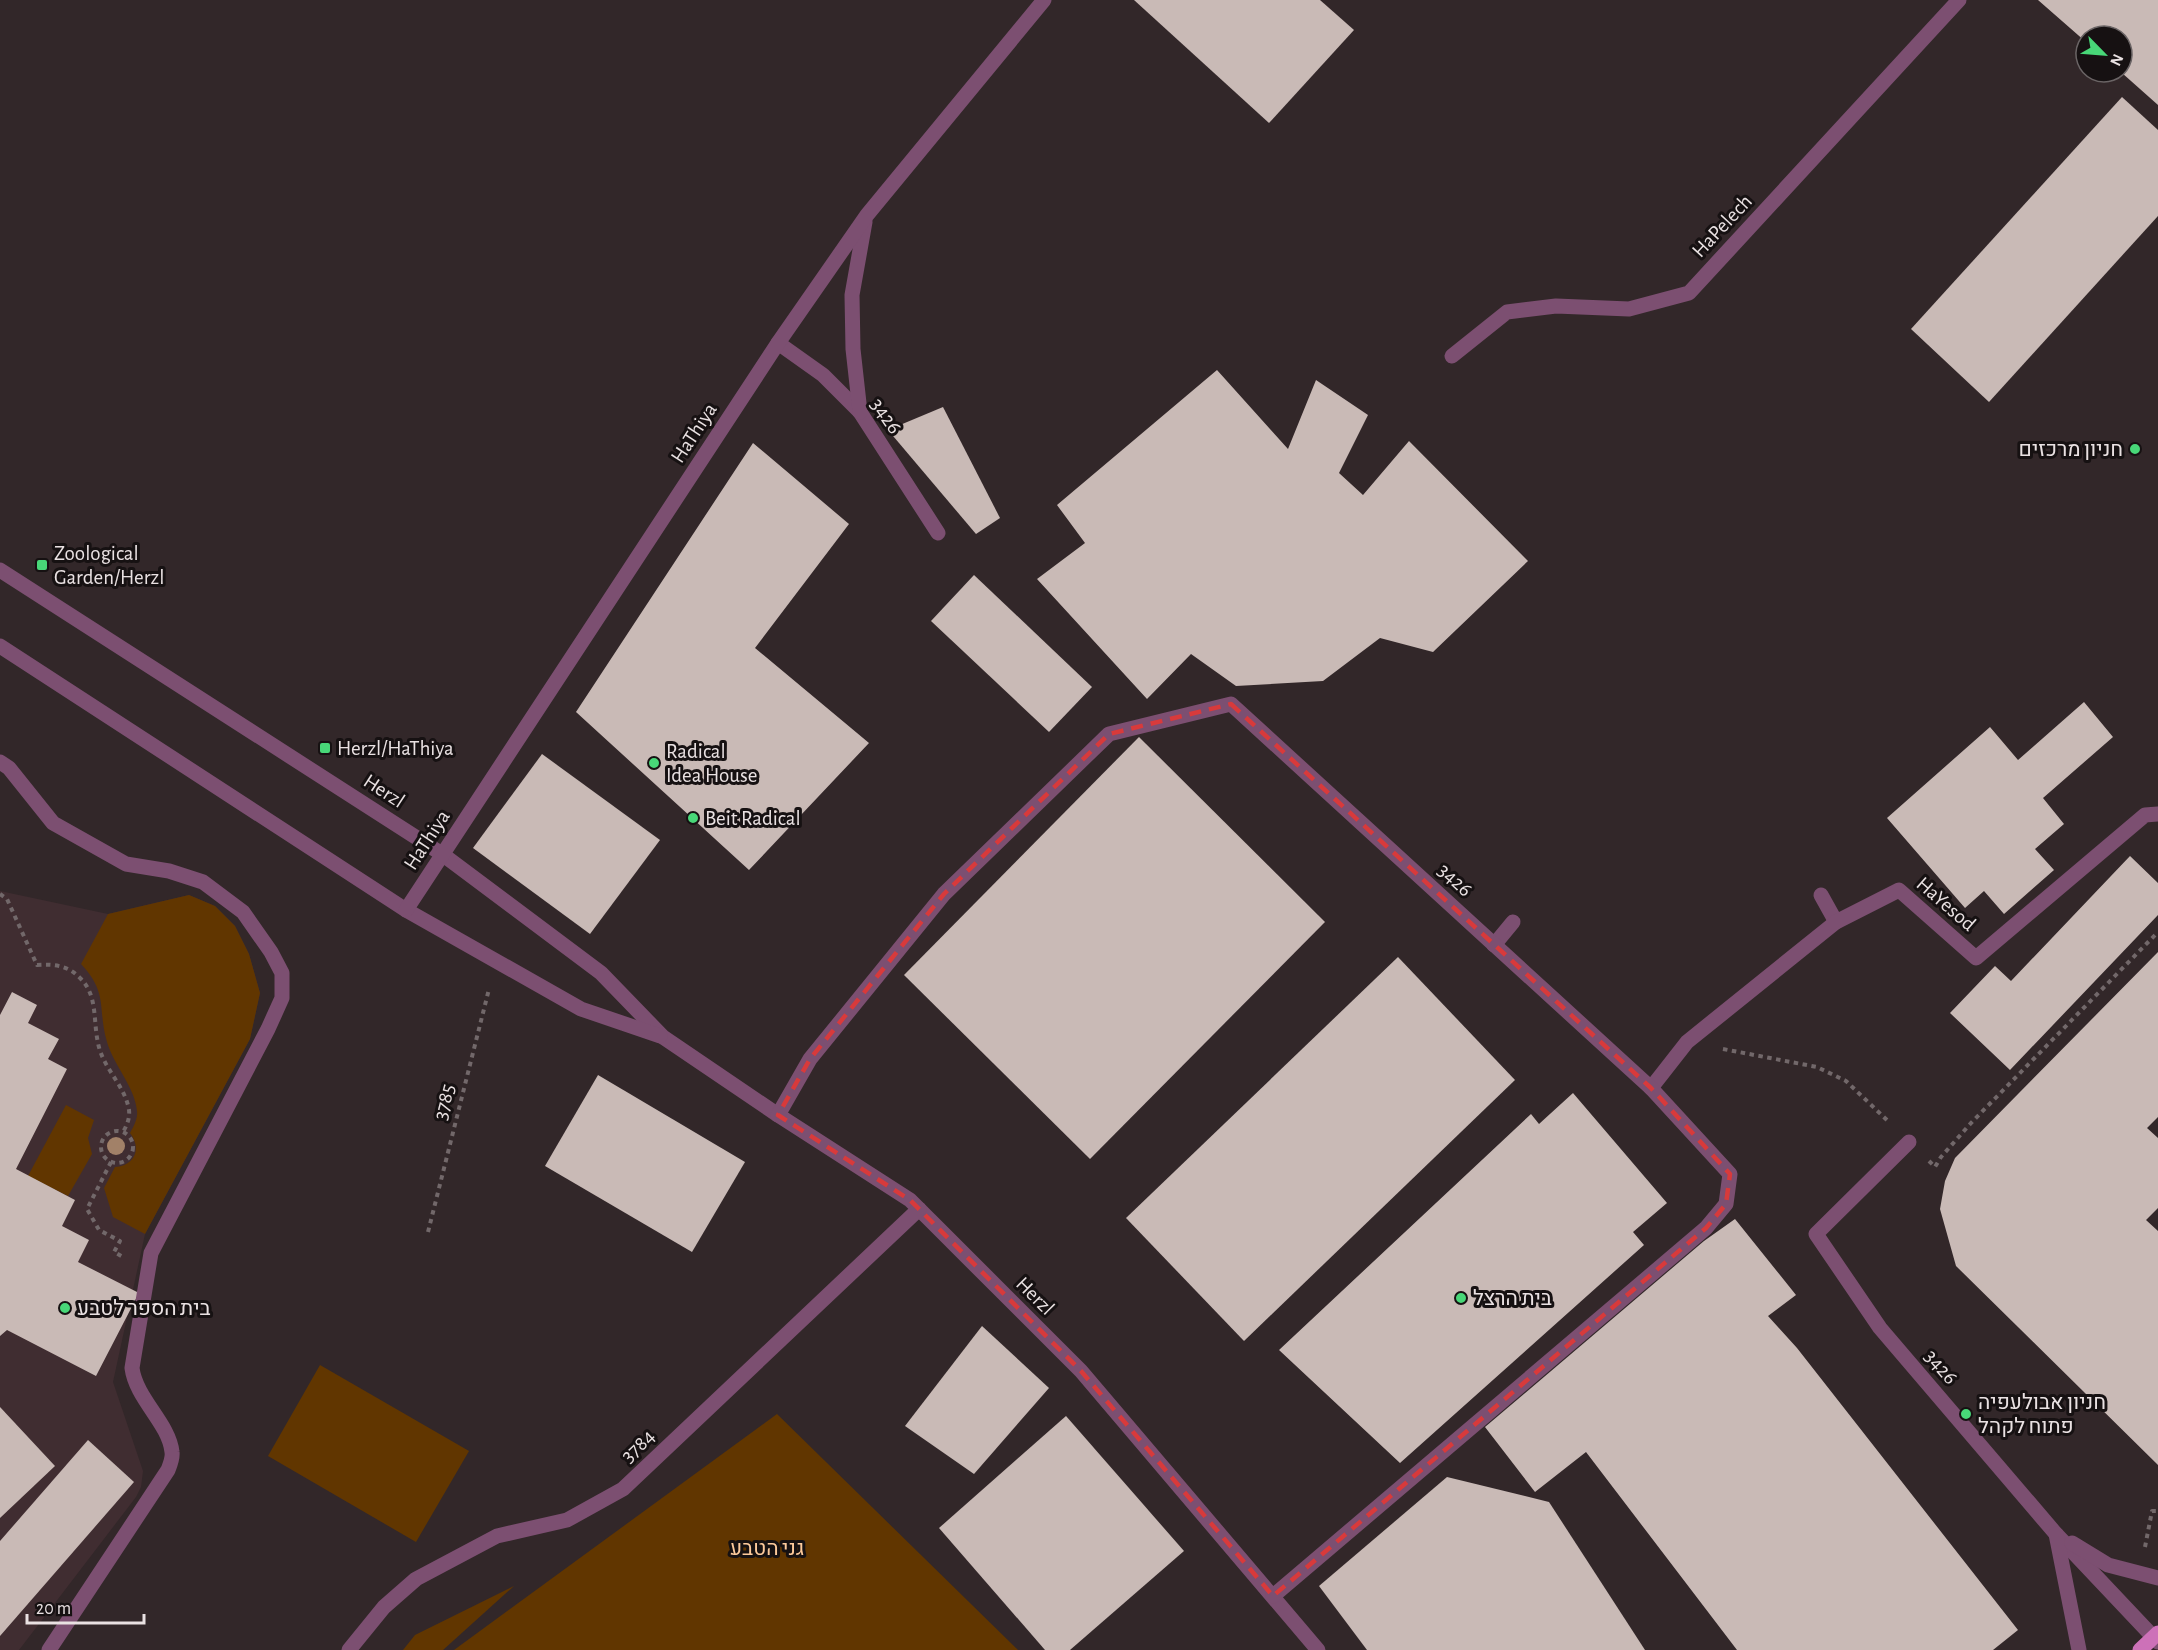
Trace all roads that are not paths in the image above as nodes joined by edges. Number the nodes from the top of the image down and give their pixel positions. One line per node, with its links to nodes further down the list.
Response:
1 (1044, 0): 3 (street, HaThiya)
2 (1959, 0): 5 (street, HaPelech)
3 (867, 215): 4 (street, HaThiya); 6 (street)
4 (778, 343): 6 (street, 3426); 12 (street, HaThiya)
5 (1452, 356)
6 (860, 412): 7 (street, 3426)
7 (938, 533)
8 (0, 570): 12 (street, Herzl)
9 (0, 646): 14 (street, Herzl)
10 (0, 762): 27 (street)
11 (2158, 814): 16 (street, HaYesod)
12 (442, 854): 14 (street, HaThiya); 18 (street, Herzl)
13 (1821, 895): 16 (street)
14 (406, 910): 18 (street, Herzl)
15 (1513, 922): 17 (street)
16 (1836, 922): 19 (street, HaYesod)
17 (1494, 945): 19 (street, 3426); 20 (street, 3426)
18 (663, 1037): 20 (street, Herzl)
19 (1651, 1088): 25 (street, 3426)
20 (778, 1115): 22 (street, Herzl)
21 (1910, 1142): 23 (street, 3426)
22 (919, 1209): 25 (street, Herzl); 28 (street, 3784)
23 (2056, 1534): 24 (street); 26 (street, 3426); 30 (street)
24 (2158, 1578)
25 (1273, 1596): 29 (street, Herzl)
26 (2156, 1638): 31 (main road)
27 (49, 1650)
28 (349, 1650)
29 (1318, 1650)
30 (2079, 1650)
31 (2140, 1650)

